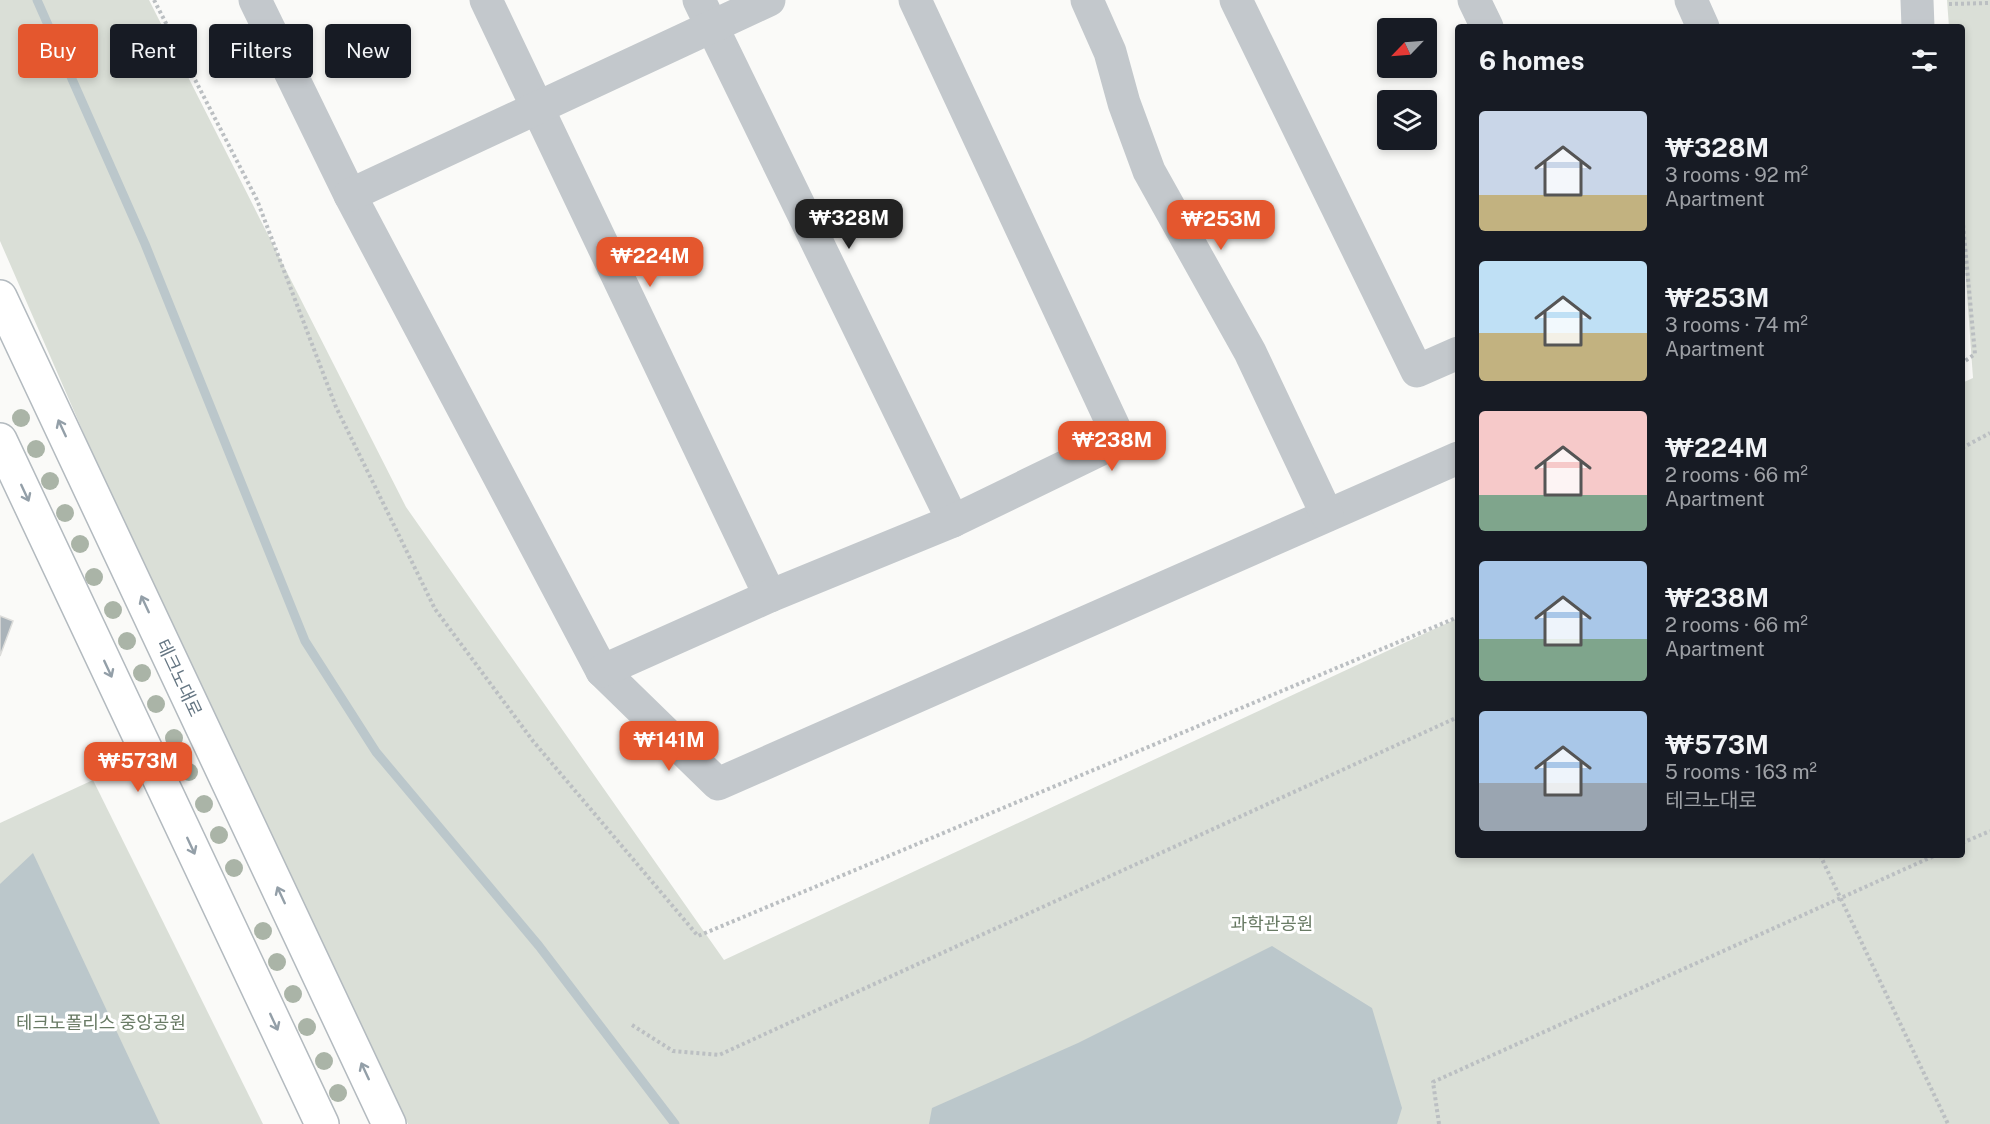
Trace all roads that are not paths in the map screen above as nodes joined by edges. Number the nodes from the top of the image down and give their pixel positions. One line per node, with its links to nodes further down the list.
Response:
1 (255, 0): 13 (street)
2 (486, 0): 12 (street)
3 (769, 0): 9 (street)
4 (915, 0): 19 (street)
5 (1087, 0): 18 (street)
6 (1236, 0): 15 (street)
7 (1474, 0): 10 (street)
8 (1691, 0): 11 (street)
9 (705, 13): 12 (street); 19 (street)
10 (1486, 24)
11 (1702, 24)
12 (535, 109): 13 (street); 20 (street)
13 (350, 195): 21 (street)
14 (0, 297): 23 (main road, 테크노대로, one-way to 14)
15 (1455, 354)
16 (0, 440): 22 (main road, one-way to 22)
17 (1455, 459): 18 (street)
18 (1327, 516): 21 (street)
19 (953, 521): 20 (street)
20 (770, 596): 21 (street)
21 (602, 671)
22 (322, 1124)
23 (390, 1124)

